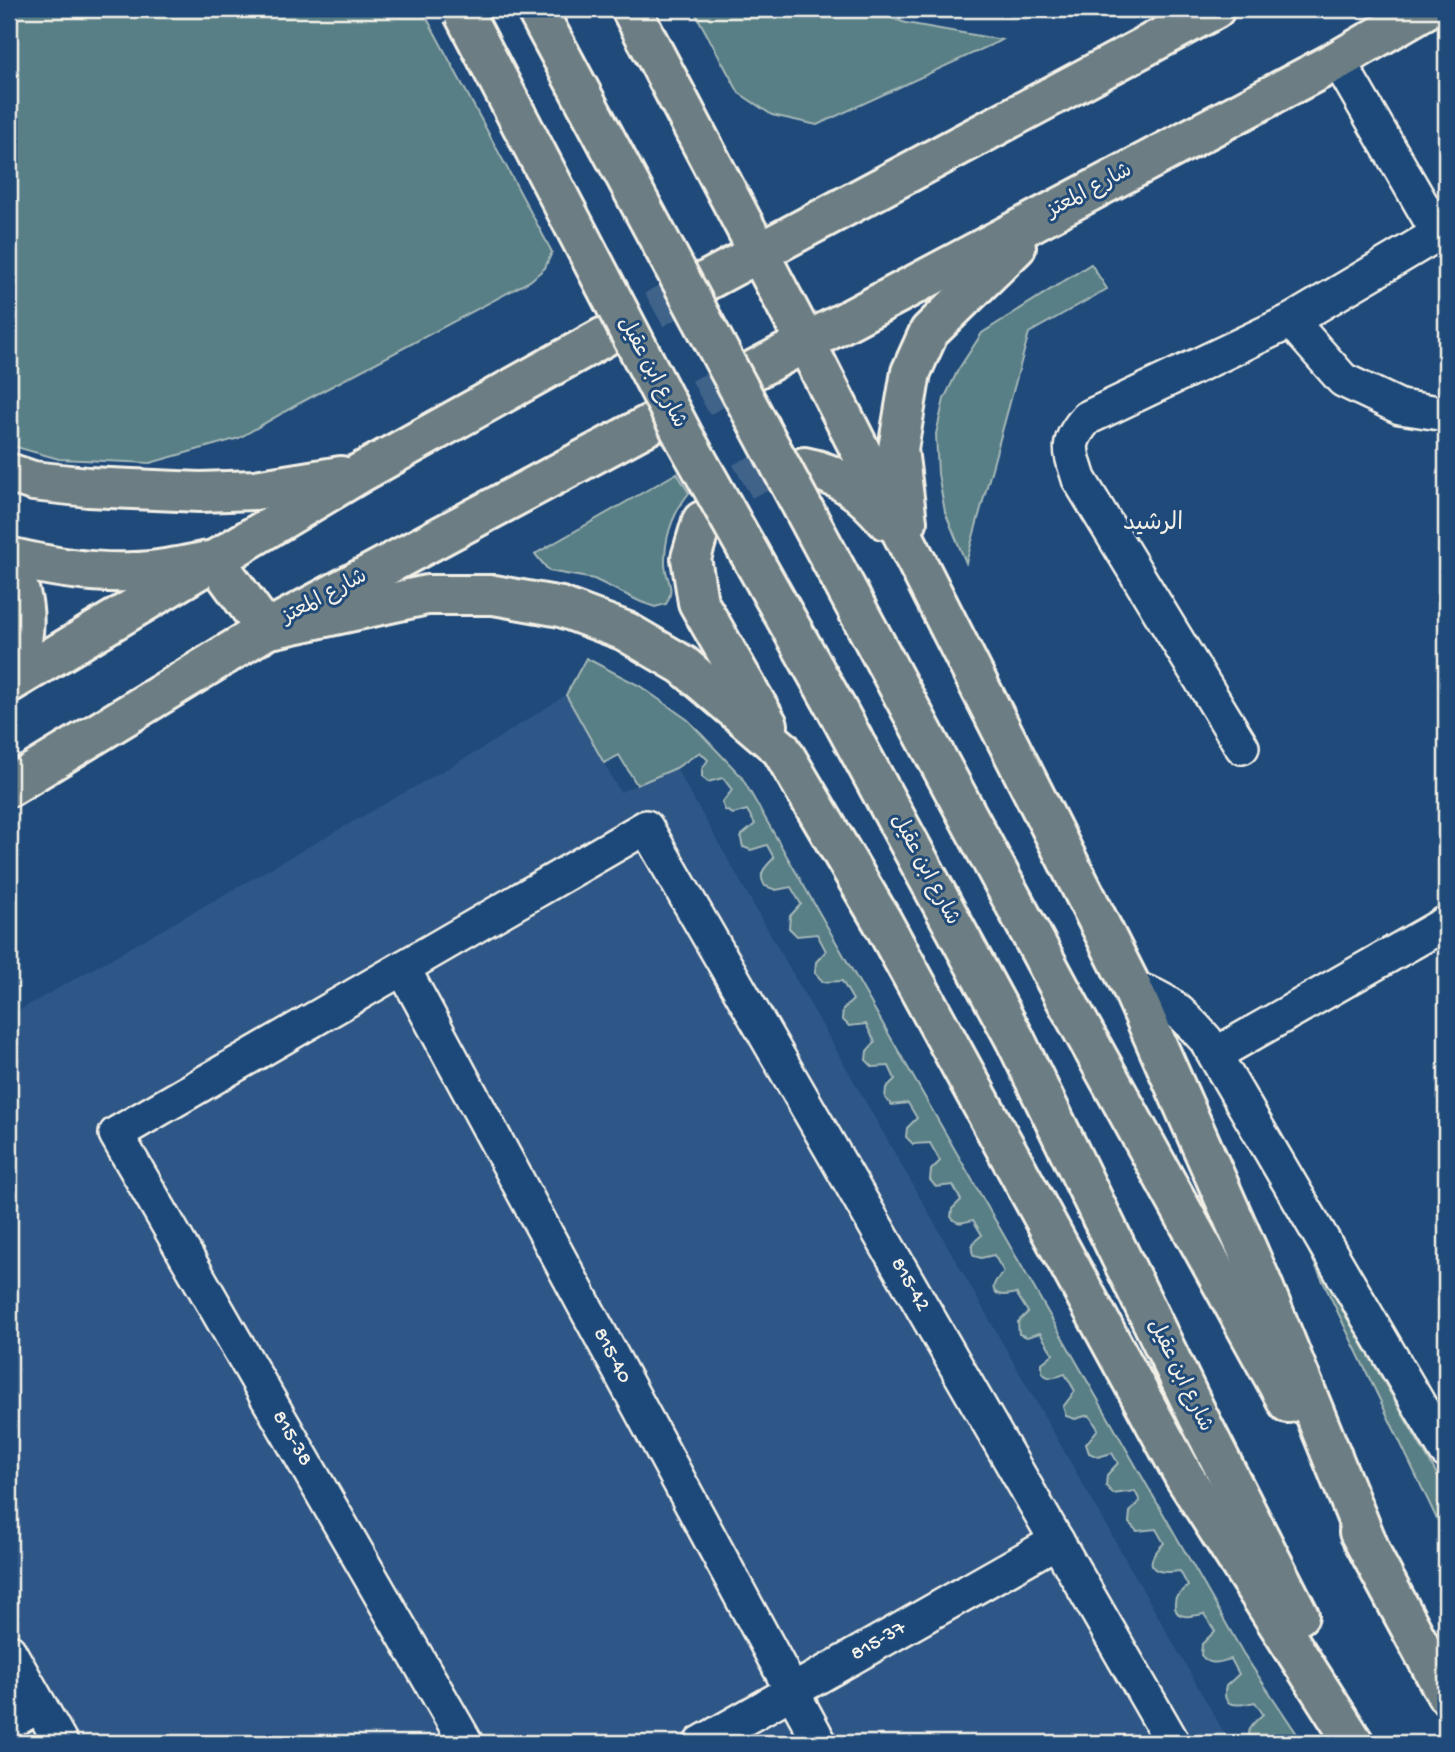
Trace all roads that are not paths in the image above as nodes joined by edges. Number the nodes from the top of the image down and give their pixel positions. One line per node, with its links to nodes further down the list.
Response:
1 (536, 9): 37 (main road, bridge)
2 (631, 9): 9 (main road)
3 (1215, 9): 9 (main road)
4 (1426, 9): 6 (main road, شارع المعتز)
5 (462, 10): 49 (main road, شارع ابن عقيل, bridge)
6 (1338, 60): 7 (main road, شارع المعتز); 8 (street)
7 (1051, 213): 13 (main road, شارع المعتز); 21 (main road)
8 (1442, 231): 11 (street)
9 (759, 252): 10 (main road); 13 (main road)
10 (704, 282)
11 (1292, 321): 15 (street); 28 (street)
12 (604, 337): 19 (main road)
13 (806, 343): 14 (main road, شارع المعتز); 21 (main road)
14 (752, 371)
15 (1446, 414)
16 (650, 424): 25 (main road, شارع المعتز)
17 (804, 467): 21 (main road)
18 (9, 473): 19 (main road)
19 (360, 473): 23 (main road)
20 (702, 521): 29 (main road)
21 (910, 549): 33 (main road)
22 (9, 557): 23 (main road)
23 (215, 560): 25 (main road); 27 (main road)
24 (9, 569): 26 (main road)
25 (265, 630): 29 (main road); 30 (main road, شارع المعتز)
26 (9, 677)
27 (9, 683)
28 (1242, 747)
29 (781, 749): 48 (main road)
30 (9, 787)
31 (1442, 933): 34 (street)
32 (403, 968): 36 (street, 815-42); 39 (street, 815-40); 44 (street, 815-38)
33 (1132, 988): 34 (street); 37 (main road)
34 (1216, 1054): 35 (street)
35 (1445, 1446)
36 (1056, 1541): 39 (street, 815-37); 47 (street, 815-42)
37 (1372, 1555): 40 (main road)
38 (9, 1651): 41 (street)
39 (792, 1692): 45 (street, 815-37); 46 (street, 815-40)
40 (1446, 1693)
41 (39, 1705): 42 (street); 43 (street)
42 (9, 1723)
43 (61, 1743)
44 (466, 1743)
45 (701, 1743)
46 (820, 1743)
47 (1173, 1743)
48 (1354, 1743)
49 (1364, 1743)

